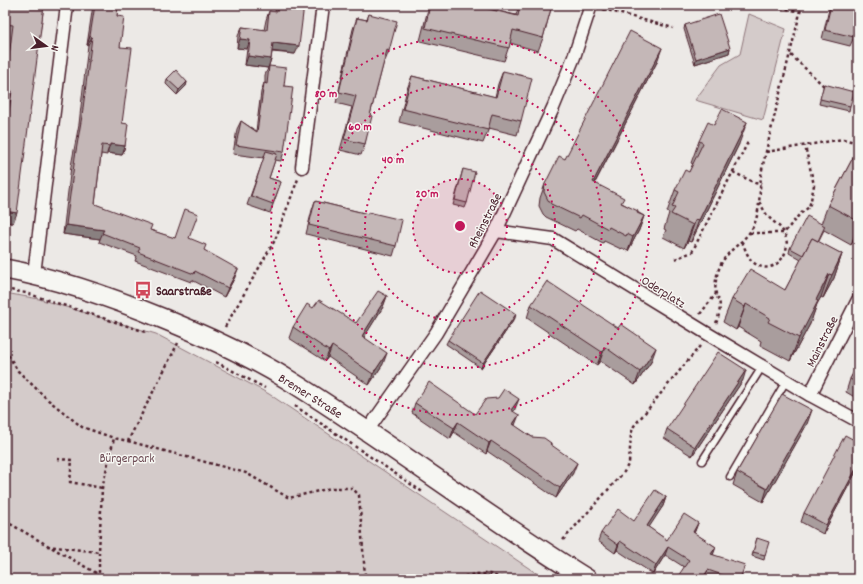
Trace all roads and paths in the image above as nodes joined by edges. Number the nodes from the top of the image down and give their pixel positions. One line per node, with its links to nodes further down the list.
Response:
1 (67, 5): 26 (street)
2 (323, 5): 16 (street)
3 (769, 5): 6 (path)
4 (802, 5): 6 (path)
5 (591, 6): 7 (path); 20 (street, Rheinstraße)
6 (801, 12): 8 (path)
7 (673, 28)
8 (790, 54): 9 (path); 15 (path)
9 (831, 89)
10 (844, 92): 11 (path)
11 (858, 96)
12 (749, 140): 17 (path)
13 (858, 143): 14 (path)
14 (805, 146): 15 (path); 22 (path)
15 (766, 152): 18 (path)
16 (302, 167): 34 (path)
17 (732, 172): 18 (path); 24 (path)
18 (760, 184): 19 (path)
19 (759, 202): 21 (path); 22 (path)
20 (496, 231): 32 (street, Oderplatz); 43 (street, Rheinstraße)
21 (750, 233): 22 (path); 23 (path)
22 (784, 233): 23 (path)
23 (742, 242): 28 (path)
24 (675, 259)
25 (5, 269): 26 (main road, Bremer Straße)
26 (34, 274): 34 (main road, Bremer Straße)
27 (5, 289): 31 (path)
28 (716, 294): 30 (path); 32 (path)
29 (858, 300): 40 (street, Mainstraße)
30 (699, 315)
31 (150, 333)
32 (708, 334): 37 (street, Oderplatz); 52 (path)
33 (171, 340): 45 (path)
34 (216, 341): 43 (main road, Bremer Straße)
35 (5, 350): 44 (path)
36 (213, 361): 39 (path)
37 (762, 367): 38 (street, Oderplatz); 47 (lane)
38 (786, 381): 40 (street, Oderplatz); 48 (lane)
39 (269, 390)
40 (810, 395): 42 (street, Oderplatz)
41 (289, 402): 50 (path)
42 (858, 421)
43 (368, 431): 61 (main road, Bremer Straße)
44 (114, 438): 45 (path); 49 (path)
45 (128, 441): 56 (path)
46 (57, 459): 49 (path)
47 (702, 461)
48 (730, 477)
49 (102, 488): 54 (path)
50 (427, 495)
51 (5, 521): 53 (path)
52 (563, 540)
53 (46, 546): 54 (path); 55 (path)
54 (99, 552): 55 (path)
55 (99, 575): 57 (path)
56 (364, 577): 58 (path)
57 (99, 579)
58 (372, 579)
59 (453, 579): 60 (path)
60 (505, 579)
61 (588, 579)

